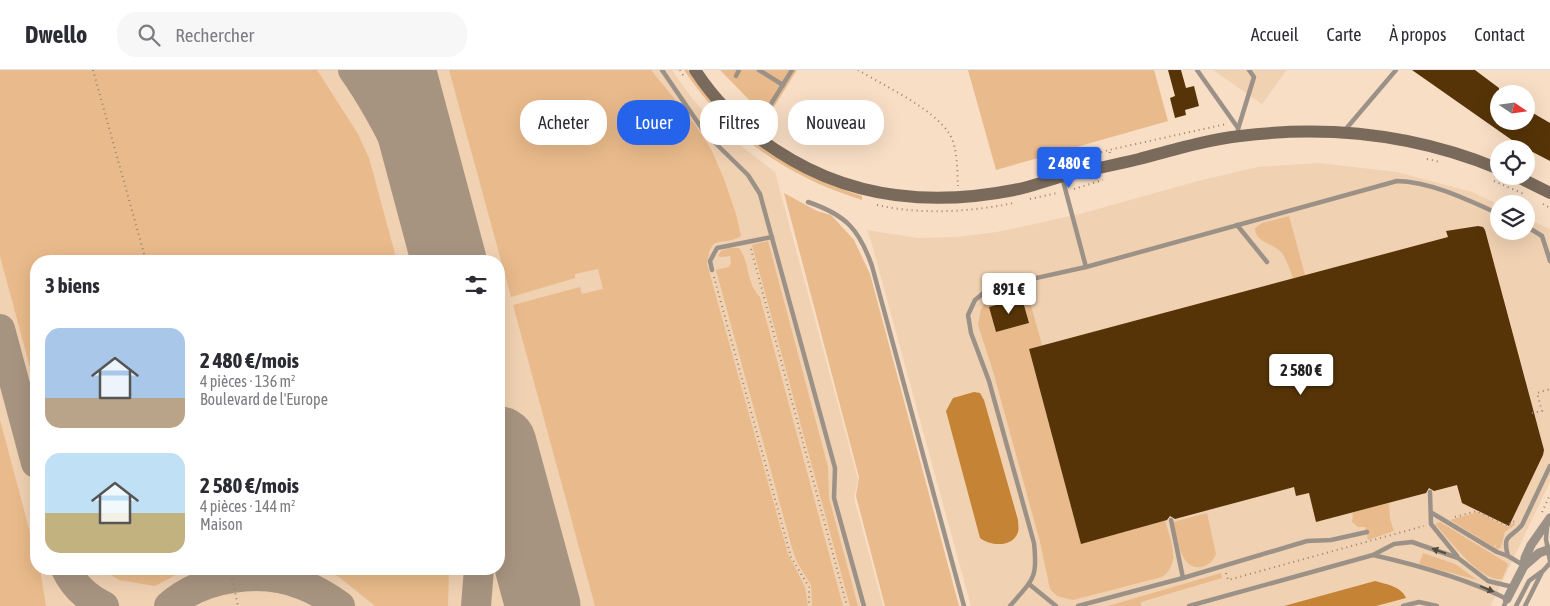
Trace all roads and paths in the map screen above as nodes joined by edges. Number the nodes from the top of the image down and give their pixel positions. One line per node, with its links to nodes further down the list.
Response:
1 (93, 70): 28 (path)
2 (662, 70): 26 (lane)
3 (695, 70): 21 (main road)
4 (739, 70): 11 (lane)
5 (759, 70): 12 (lane)
6 (792, 70): 12 (lane)
7 (858, 70): 21 (path)
8 (1197, 70): 14 (lane)
9 (1250, 70): 14 (lane)
10 (1396, 70): 15 (lane)
11 (736, 76)
12 (783, 85): 13 (lane)
13 (774, 100)
14 (1238, 132): 15 (main road); 18 (main road)
15 (1343, 133): 17 (main road)
16 (1110, 150): 18 (path)
17 (1490, 166)
18 (1062, 176): 21 (main road); 31 (lane)
19 (1534, 185): 20 (main road)
20 (1550, 193)
21 (959, 198)
22 (808, 202): 62 (lane)
23 (1490, 211): 24 (lane)
24 (1237, 225): 30 (lane); 31 (lane)
25 (1535, 232): 29 (lane)
26 (772, 237): 27 (lane); 61 (lane)
27 (748, 241): 32 (lane); 60 (path)
28 (144, 255)
29 (1550, 260)
30 (1267, 262)
31 (1086, 267): 54 (lane)
32 (712, 270): 59 (path)
33 (1550, 389): 34 (path)
34 (1532, 413)
35 (1550, 466): 42 (lane)
36 (1430, 492): 37 (lane)
37 (1432, 513): 40 (lane); 41 (lane)
38 (1549, 519): 44 (lane); 50 (street)
39 (1171, 520): 53 (lane)
40 (1445, 520): 42 (path); 46 (lane)
41 (1431, 524): 47 (lane); 49 (path)
42 (1522, 525): 46 (lane)
43 (1367, 532): 49 (lane)
44 (1549, 549): 48 (lane); 50 (street)
45 (1373, 555): 47 (lane, one-way to 45); 56 (lane, one-way to 56); 66 (lane)
46 (1508, 556): 50 (lane)
47 (1458, 558): 55 (lane)
48 (1550, 562): 51 (lane)
49 (1224, 566): 53 (lane)
50 (1524, 566): 55 (street)
51 (1542, 572): 70 (lane); 71 (lane)
52 (231, 575): 58 (path)
53 (1183, 578): 65 (lane)
54 (1029, 584): 63 (lane); 64 (lane)
55 (1513, 587): 56 (street)
56 (1506, 602)
57 (1410, 604): 67 (lane); 68 (lane); 69 (lane)
58 (238, 606)
59 (809, 606)
60 (848, 606)
61 (864, 606)
62 (964, 606)
63 (1010, 606)
64 (1056, 606)
65 (1078, 606)
66 (1189, 606)
67 (1403, 606)
68 (1417, 606)
69 (1437, 606)
70 (1516, 606)
71 (1525, 606)

